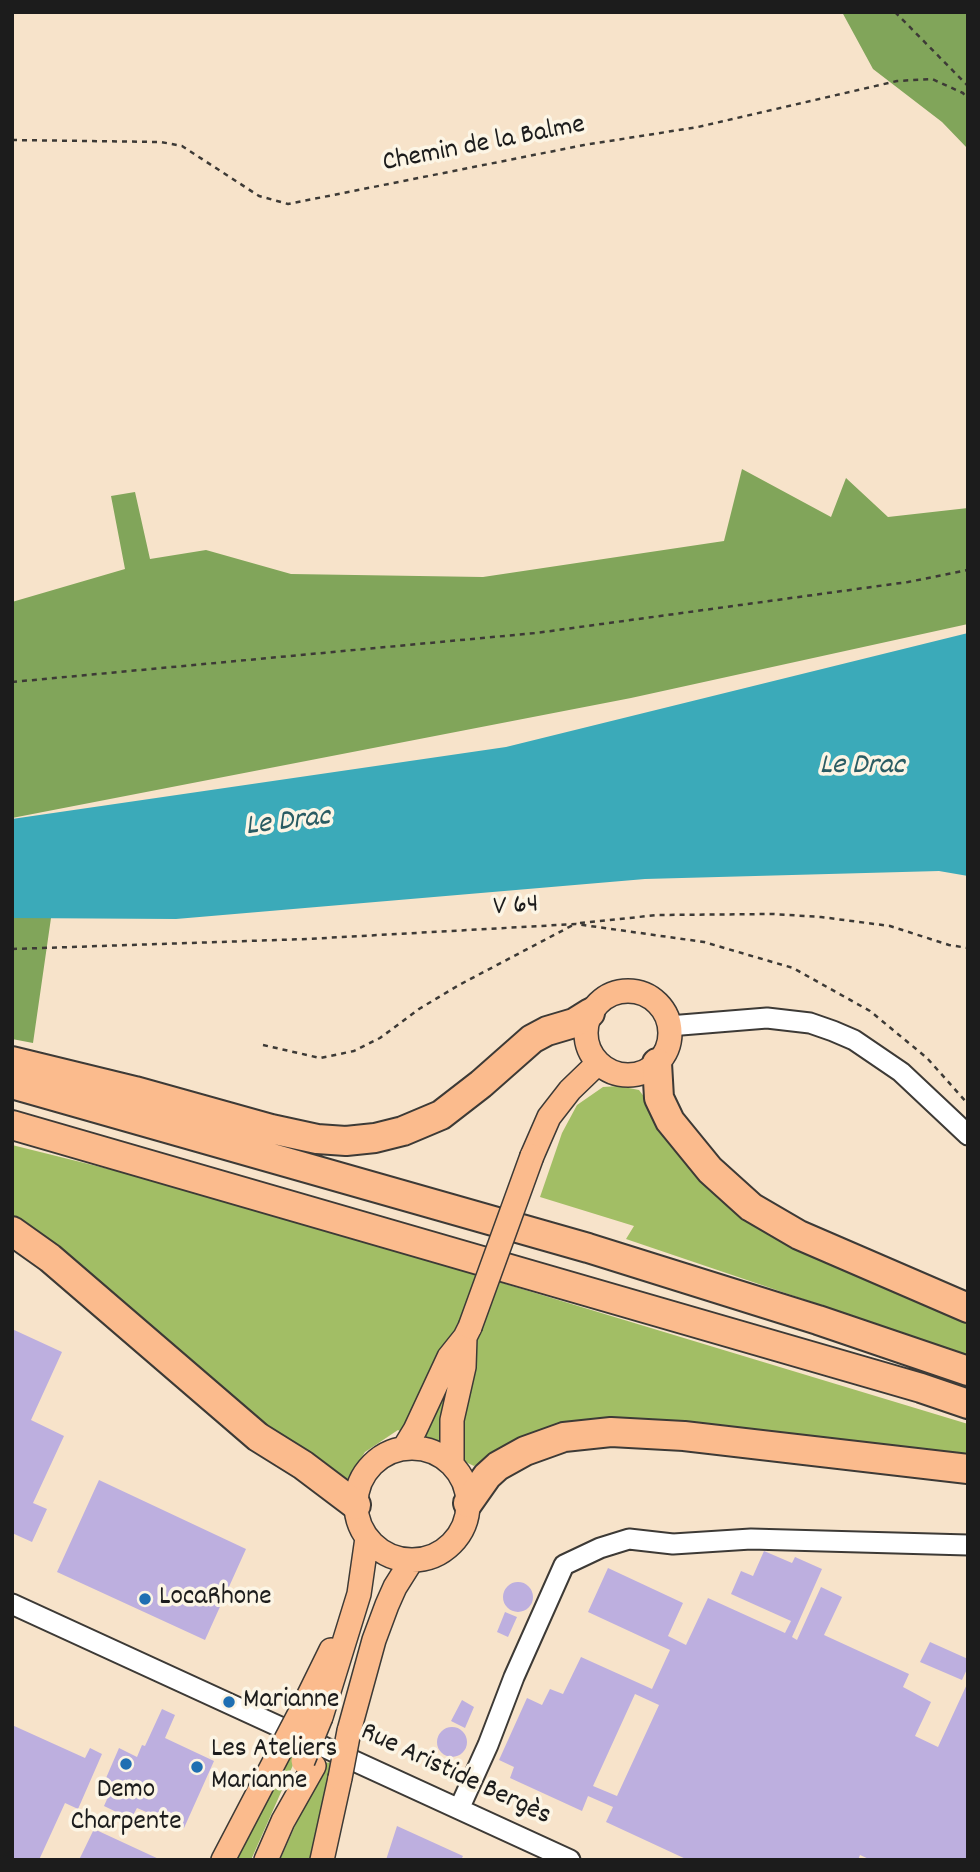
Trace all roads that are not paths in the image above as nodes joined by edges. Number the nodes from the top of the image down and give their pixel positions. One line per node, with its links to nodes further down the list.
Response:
1 (590, 1013): 2 (main road); 3 (highway); 4 (main road)
2 (669, 1026): 5 (main road); 8 (street)
3 (12, 1061)
4 (598, 1063): 5 (main road); 11 (main road, bridge)
5 (657, 1063): 10 (highway)
6 (12, 1084): 12 (highway)
7 (12, 1125): 13 (highway)
8 (968, 1135)
9 (12, 1231): 18 (highway)
10 (968, 1308)
11 (468, 1332): 14 (main road); 15 (main road)
12 (968, 1371)
13 (968, 1404)
14 (404, 1448): 15 (main road); 18 (main road)
15 (452, 1464): 17 (main road)
16 (968, 1469): 17 (highway)
17 (468, 1503): 21 (main road)
18 (356, 1505): 19 (main road)
19 (368, 1538): 21 (main road); 23 (main road)
20 (968, 1545): 24 (street)
21 (412, 1560): 23 (main road)
22 (12, 1604): 24 (street, Rue Aristide Bergès)
23 (327, 1720): 25 (main road, bridge); 26 (main road); 27 (main road, bridge)
24 (459, 1809): 28 (street, Rue Aristide Bergès)
25 (223, 1860)
26 (265, 1860)
27 (322, 1860)
28 (569, 1860)

